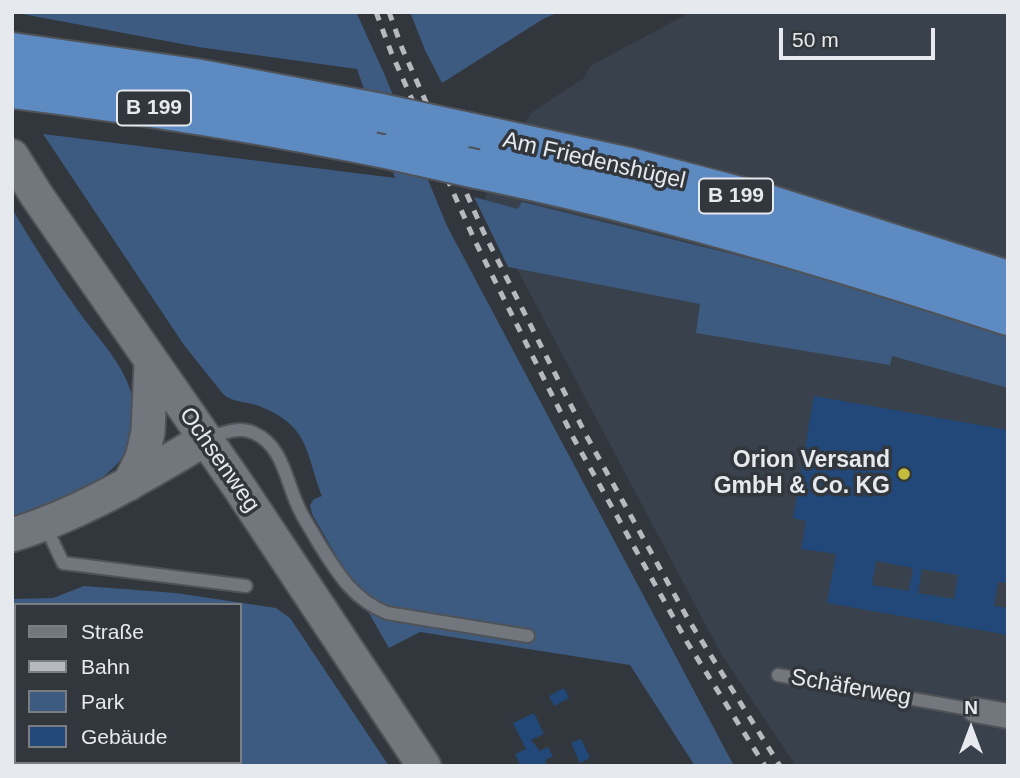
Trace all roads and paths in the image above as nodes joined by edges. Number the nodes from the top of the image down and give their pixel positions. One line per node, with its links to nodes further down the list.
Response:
1 (12, 52): 4 (highway, Am Friedenshügel / B 199, bridge)
2 (14, 89): 5 (highway, Am Friedenshügel / B 199, bridge)
3 (12, 156): 6 (main road, Ochsenweg)
4 (1008, 280)
5 (1008, 317)
6 (151, 362): 7 (main road, Ochsenweg); 8 (main road)
7 (204, 440): 8 (main road); 12 (lane); 16 (main road, Ochsenweg)
8 (129, 484): 9 (main road)
9 (46, 525): 10 (main road); 11 (lane)
10 (12, 535)
11 (246, 586)
12 (528, 636)
13 (778, 675): 14 (lane, Schäferweg)
14 (975, 710): 15 (street, Schäferweg)
15 (1008, 716)
16 (424, 766)

